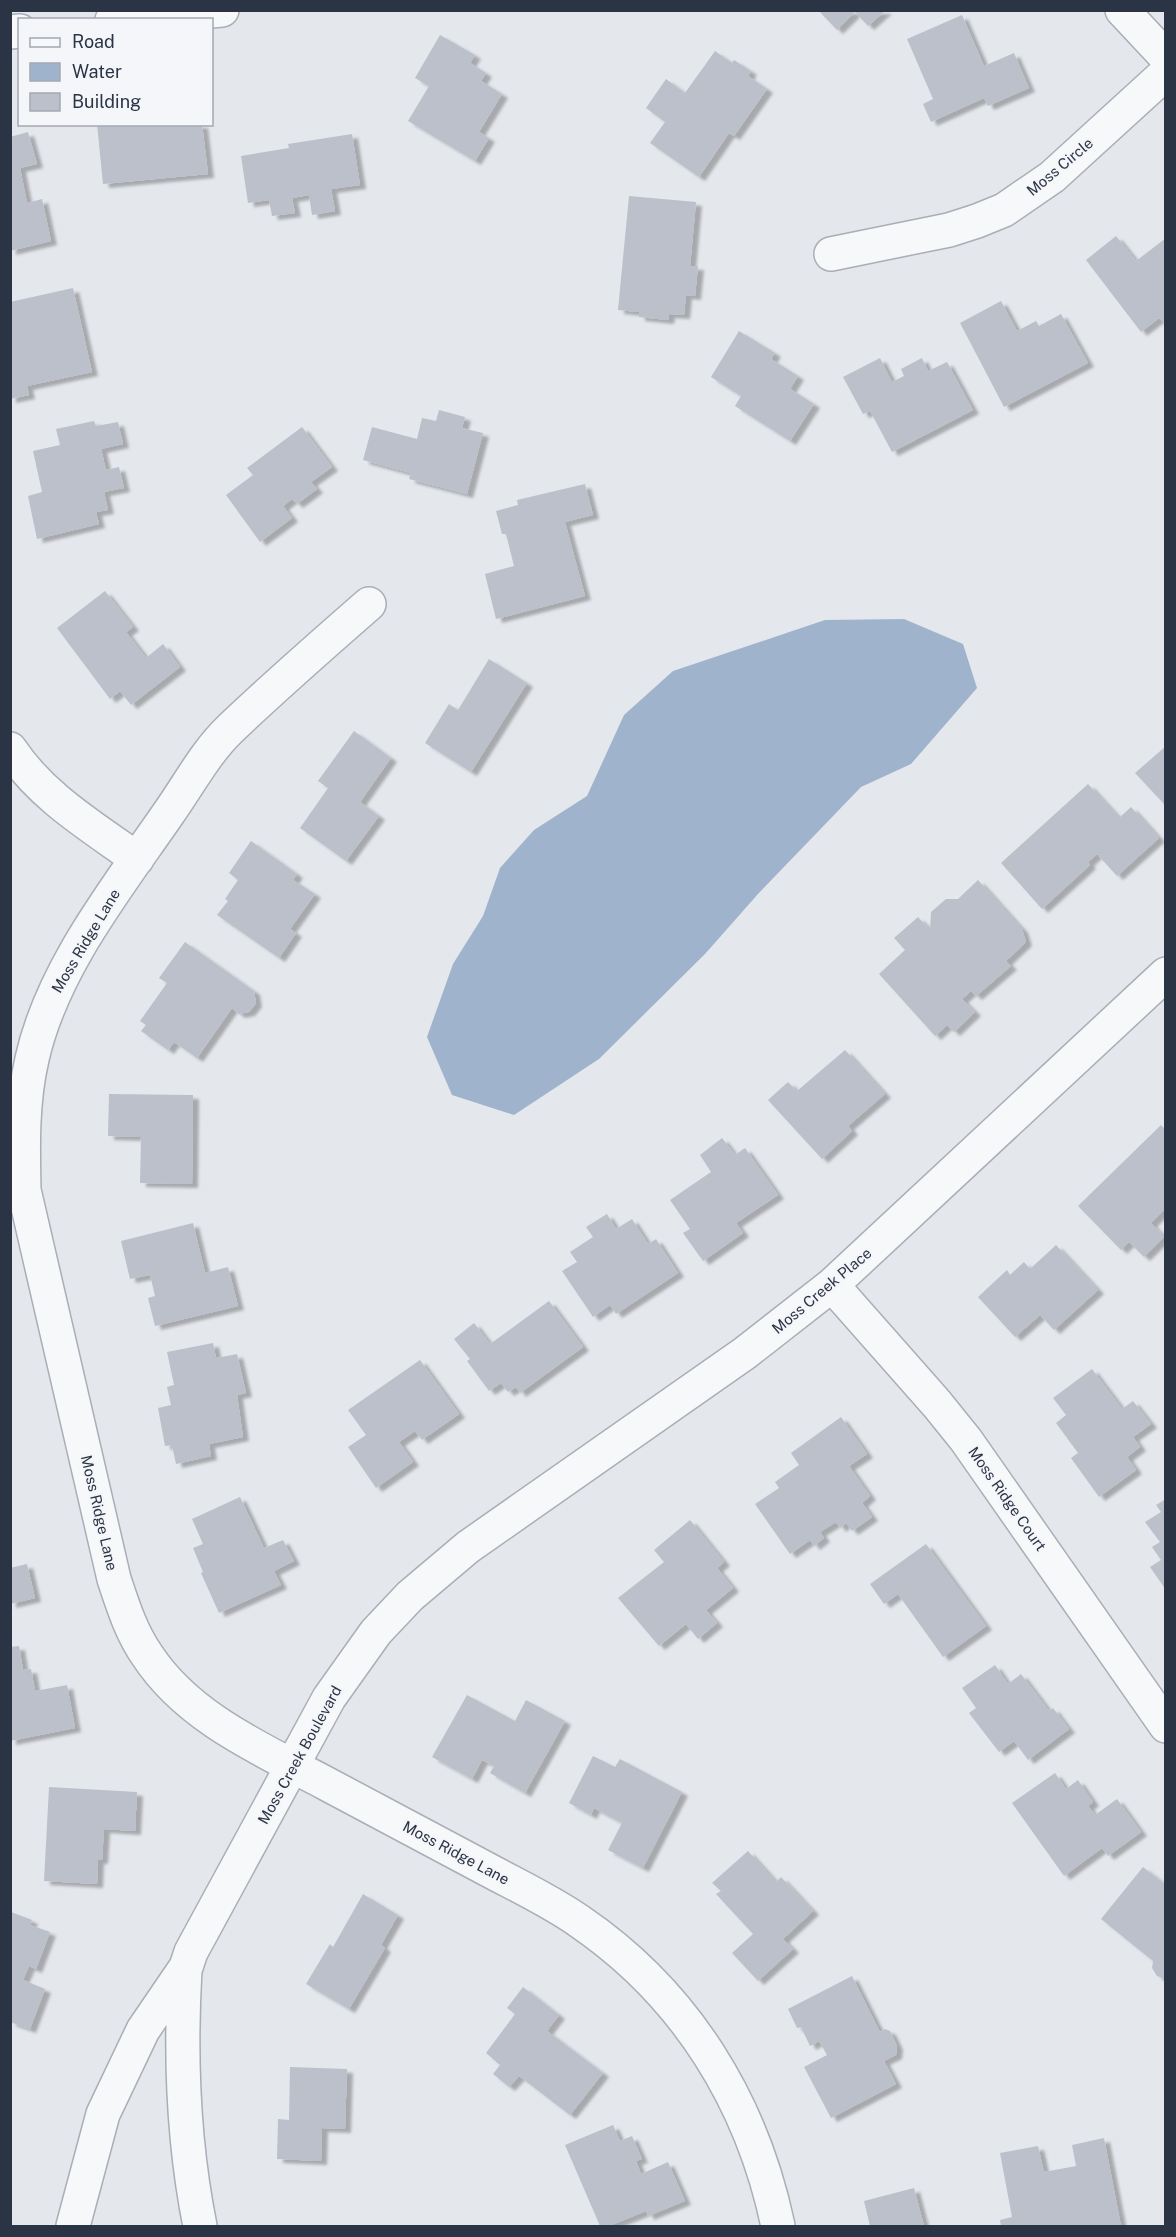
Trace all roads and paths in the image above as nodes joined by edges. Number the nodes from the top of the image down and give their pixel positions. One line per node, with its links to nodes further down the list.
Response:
1 (222, 10): 3 (street)
2 (1122, 10): 4 (street)
3 (134, 18)
4 (1166, 57)
5 (1166, 73): 6 (street, Moss Circle)
6 (831, 254)
7 (369, 604): 9 (street, Moss Ridge Lane)
8 (10, 749): 9 (street)
9 (137, 859): 14 (street, Moss Ridge Lane)
10 (1166, 974): 11 (street, Moss Creek Place)
11 (832, 1285): 12 (street, Moss Creek Place); 13 (street, Moss Ridge Court)
12 (444, 1565): 14 (street, Moss Creek Boulevard)
13 (1166, 1726)
14 (293, 1766): 15 (street, Moss Creek Boulevard); 18 (street, Moss Ridge Lane)
15 (186, 1967): 16 (street, Moss Creek Boulevard); 17 (street, Moss Creek Boulevard)
16 (73, 2226)
17 (200, 2226)
18 (778, 2226)

